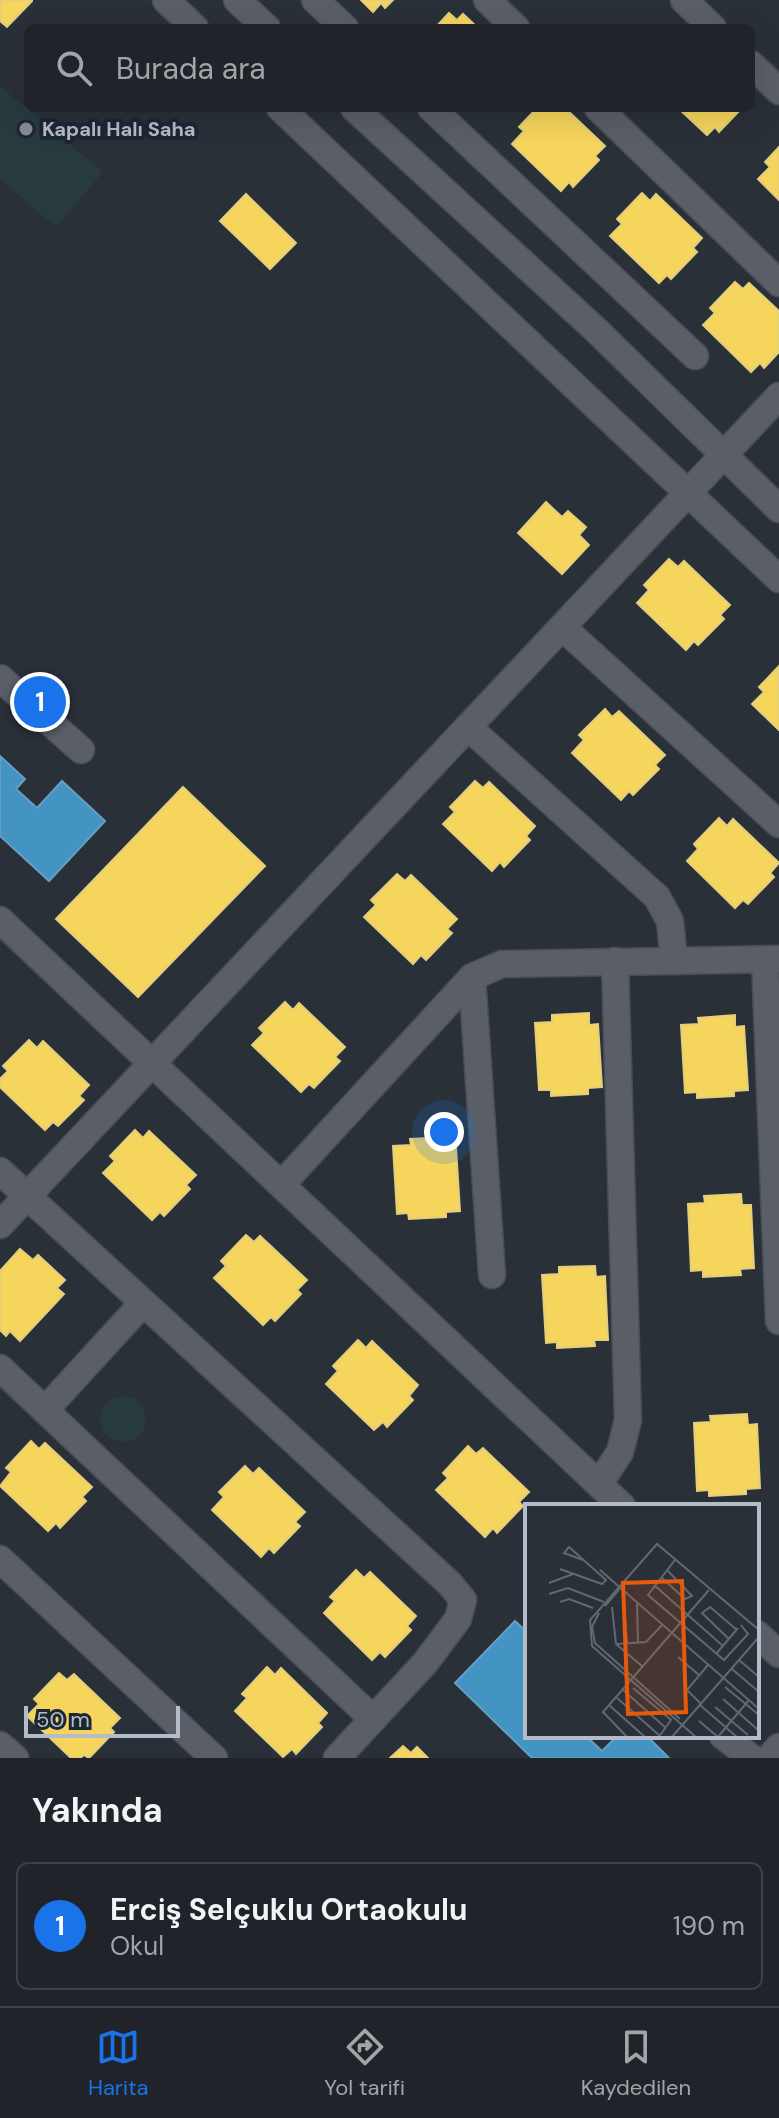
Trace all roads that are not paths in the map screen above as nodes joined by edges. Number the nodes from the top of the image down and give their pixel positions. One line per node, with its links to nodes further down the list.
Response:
1 (166, 0): 6 (street)
2 (237, 0): 7 (street)
3 (315, 0): 8 (street)
4 (487, 0): 9 (street)
5 (684, 0): 10 (street)
6 (191, 24)
7 (263, 24)
8 (341, 24)
9 (512, 24)
10 (709, 24)
11 (755, 68): 12 (street)
12 (779, 91)
13 (284, 112): 21 (street)
14 (358, 112): 20 (street)
15 (435, 112): 18 (street)
16 (602, 112): 17 (street)
17 (779, 283)
18 (695, 356)
19 (779, 396): 20 (street)
20 (724, 455): 21 (street); 22 (street)
21 (688, 495): 23 (street); 24 (street)
22 (779, 509)
23 (779, 579)
24 (562, 627): 26 (street); 28 (street)
25 (0, 678): 27 (street)
26 (468, 727): 32 (street); 34 (street)
27 (81, 750)
28 (779, 824)
29 (0, 920): 34 (street)
30 (772, 960): 32 (street); 41 (street)
31 (615, 961): 32 (street); 33 (street); 44 (street)
32 (674, 961)
33 (472, 977): 36 (street); 39 (street)
34 (152, 1061): 36 (street); 37 (street)
35 (0, 1171): 37 (street)
36 (282, 1184): 44 (street)
37 (26, 1197): 38 (street); 40 (street)
38 (0, 1225)
39 (492, 1275)
40 (143, 1303): 43 (street); 49 (street)
41 (779, 1321)
42 (0, 1368): 43 (street)
43 (45, 1410): 49 (street)
44 (599, 1484): 45 (street)
45 (620, 1504)
46 (0, 1559): 54 (street)
47 (759, 1636): 48 (street)
48 (779, 1654)
49 (373, 1719): 55 (street)
50 (726, 1738): 56 (street)
51 (0, 1745): 53 (street)
52 (779, 1747): 57 (street)
53 (15, 1758)
54 (214, 1758)
55 (337, 1758)
56 (752, 1758)
57 (769, 1758)

